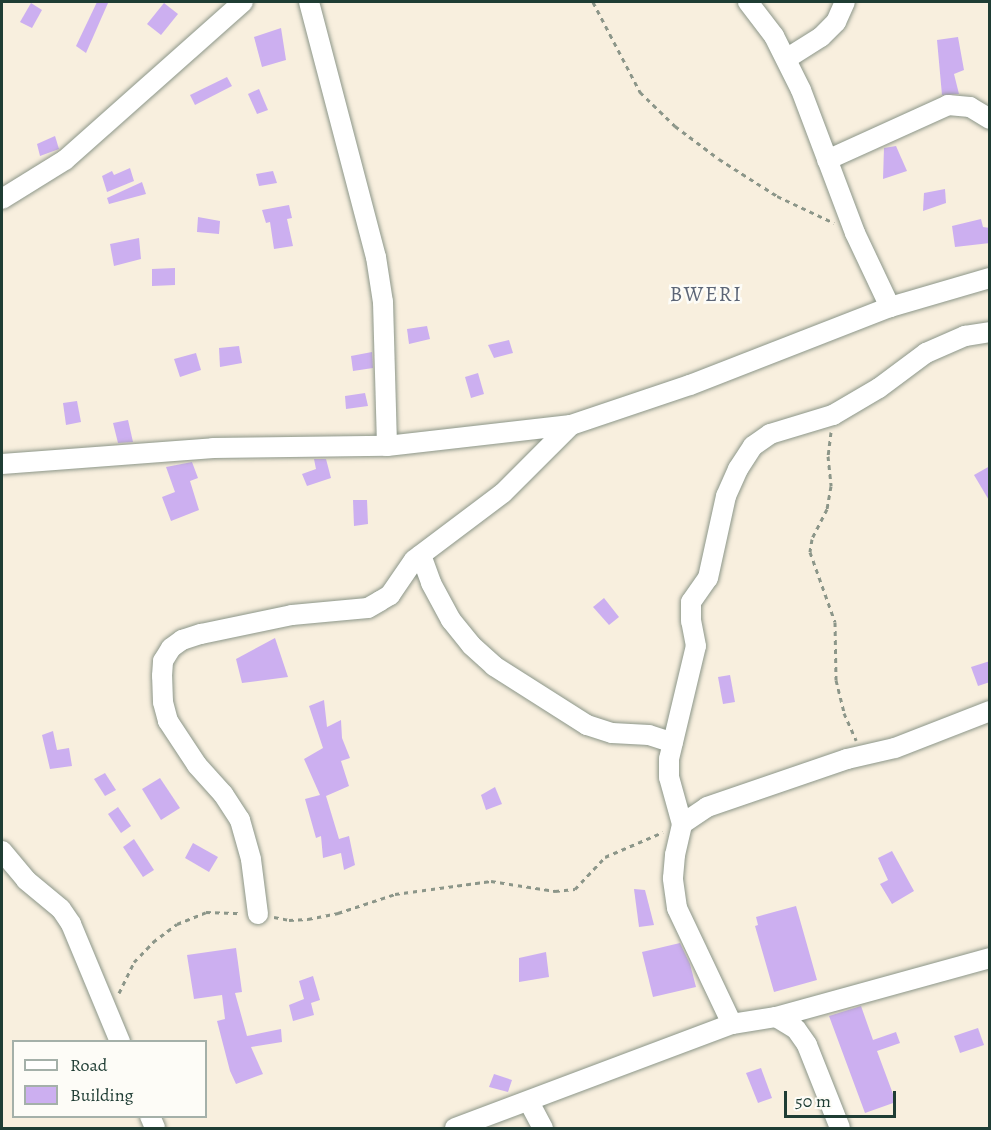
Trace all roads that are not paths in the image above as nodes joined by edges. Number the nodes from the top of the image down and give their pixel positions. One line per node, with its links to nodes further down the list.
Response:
1 (243, 2): 8 (street)
2 (309, 2): 13 (street)
3 (748, 2): 5 (street)
4 (845, 2): 5 (street)
5 (786, 59): 7 (street)
6 (990, 119): 7 (street)
7 (827, 160): 10 (street)
8 (2, 199)
9 (990, 278): 10 (street)
10 (890, 307): 12 (street)
11 (990, 332): 17 (street)
12 (571, 425): 13 (street); 15 (street)
13 (387, 446): 14 (street)
14 (2, 464)
15 (421, 555): 17 (street); 20 (street)
16 (990, 711): 18 (street)
17 (673, 743): 18 (street)
18 (682, 824): 23 (street)
19 (2, 851): 24 (street)
20 (258, 914)
21 (990, 958): 22 (street)
22 (776, 1017): 23 (street); 28 (street)
23 (732, 1024): 25 (street)
24 (120, 1040)
25 (529, 1102): 26 (street); 27 (street)
26 (455, 1128)
27 (543, 1128)
28 (840, 1128)

